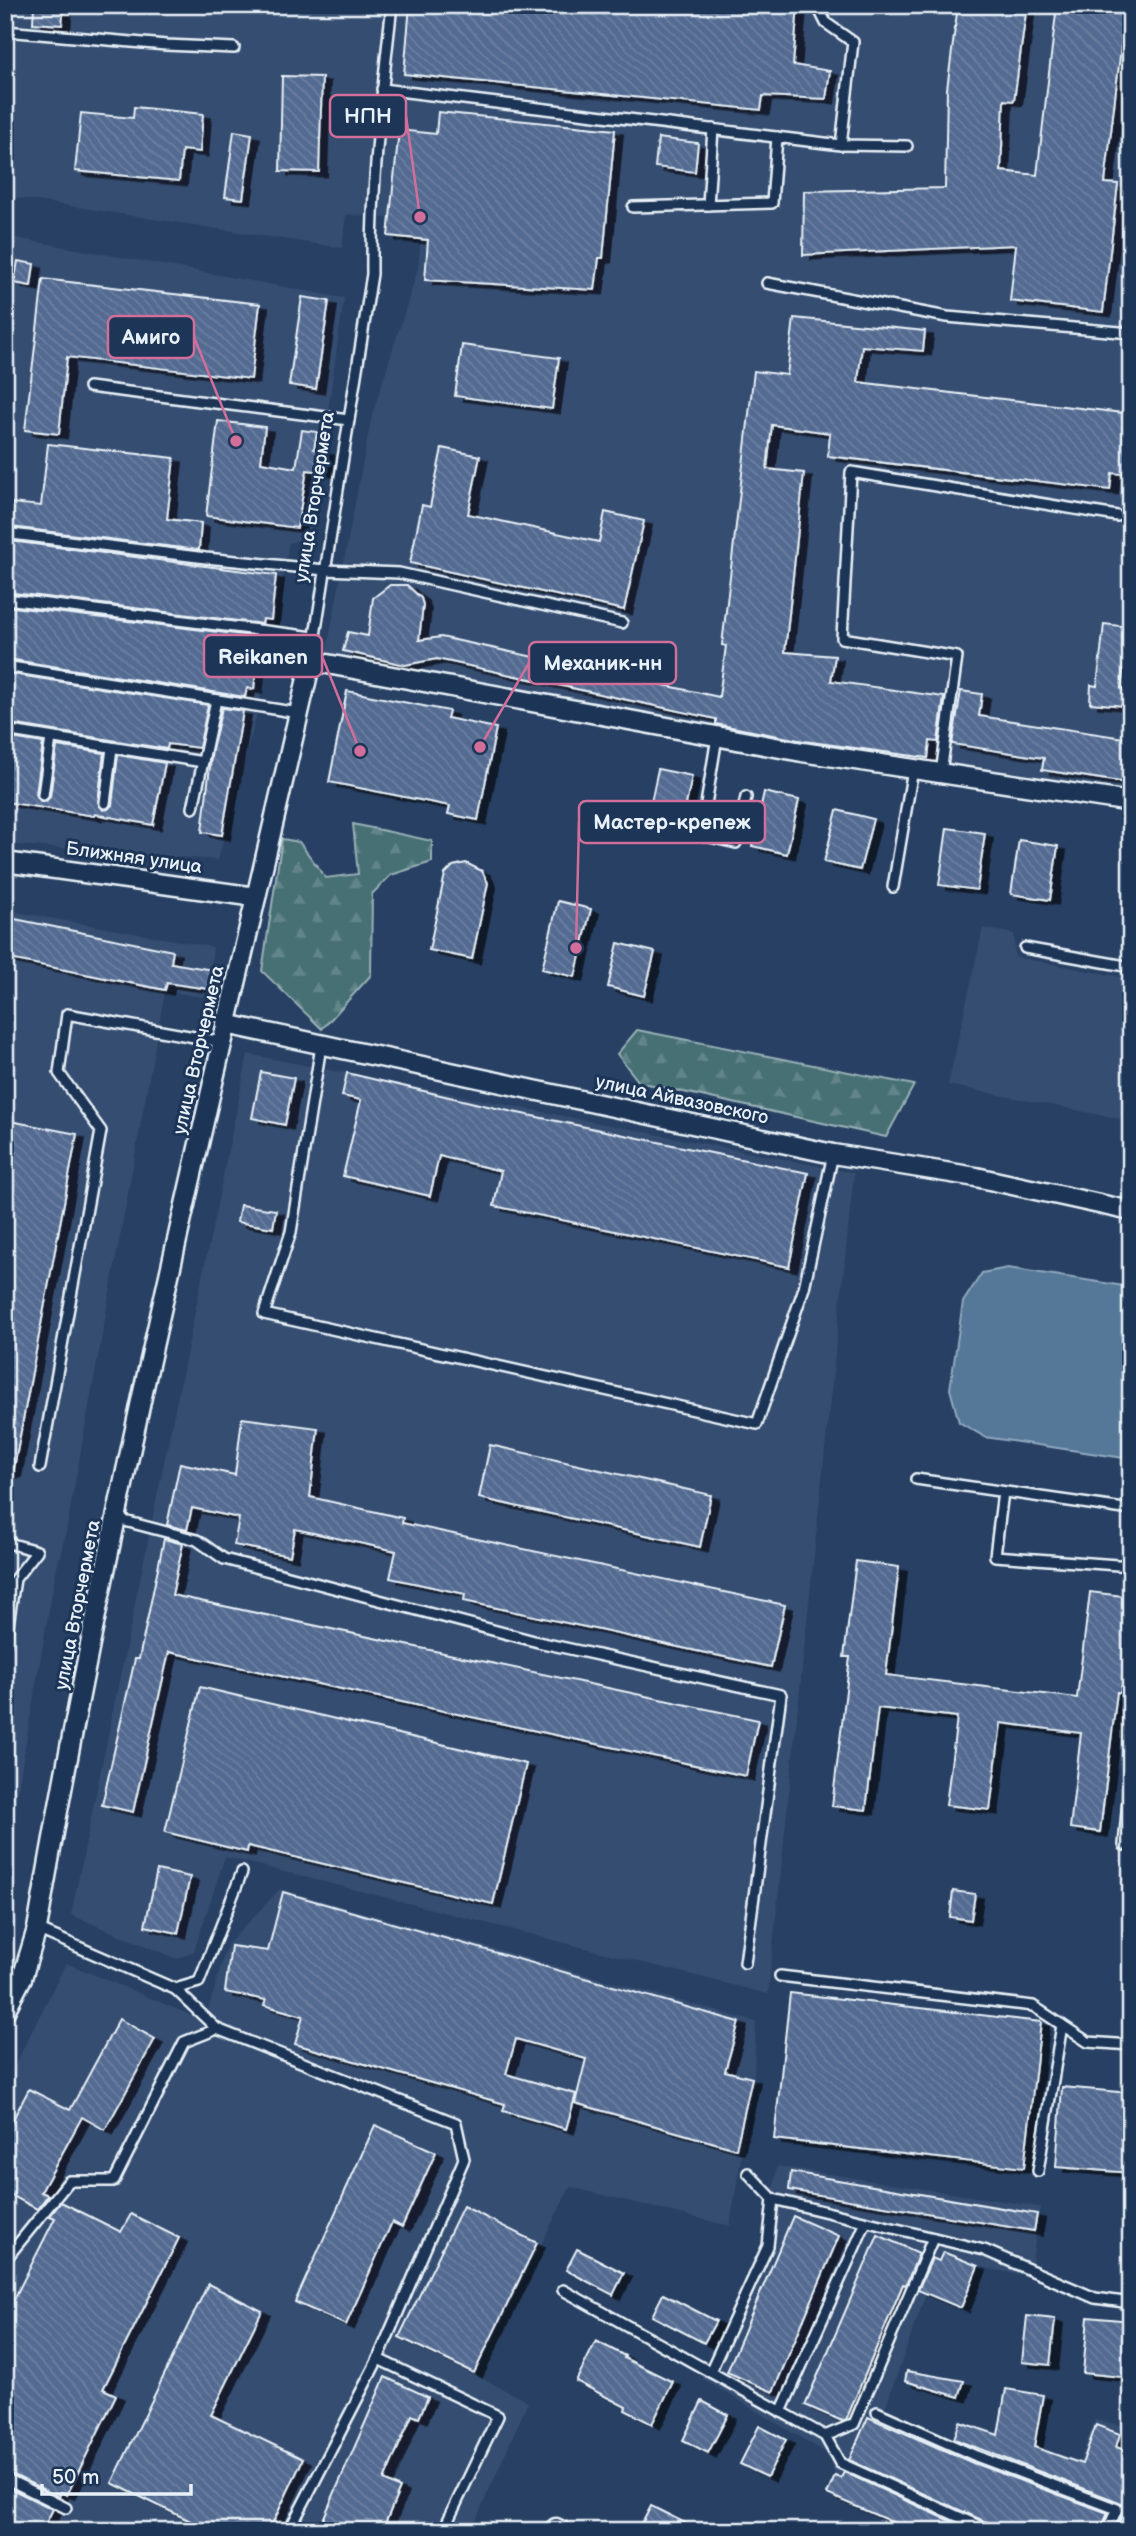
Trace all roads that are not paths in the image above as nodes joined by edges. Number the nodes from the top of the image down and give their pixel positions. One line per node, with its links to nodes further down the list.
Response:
1 (392, 5): 5 (lane, улица Вторчермета)
2 (817, 5): 8 (lane)
3 (5, 30): 4 (lane)
4 (234, 48)
5 (382, 89): 6 (lane); 17 (lane, улица Вторчермета)
6 (713, 129): 7 (lane); 10 (lane)
7 (777, 137): 8 (lane); 10 (lane)
8 (841, 145): 9 (lane)
9 (906, 146)
10 (708, 205): 11 (lane)
11 (634, 207)
12 (767, 283): 15 (lane)
13 (5, 297): 14 (lane)
14 (5, 311)
15 (1131, 333)
16 (89, 387): 17 (lane)
17 (349, 420): 20 (lane, улица Вторчермета)
18 (1116, 516): 34 (lane)
19 (12, 534): 20 (lane)
20 (325, 570): 22 (lane); 23 (lane, улица Вторчермета)
21 (6, 599): 23 (lane)
22 (622, 623)
23 (314, 637): 24 (lane, улица Вторчермета)
24 (310, 661): 27 (street, улица Вторчермета); 29 (street)
25 (5, 666): 26 (lane)
26 (216, 699): 27 (lane); 32 (lane)
27 (299, 713): 42 (street, улица Вторчермета)
28 (5, 730): 30 (lane)
29 (717, 737): 33 (street); 36 (lane)
30 (51, 738): 31 (lane); 35 (lane)
31 (112, 748): 32 (lane); 38 (lane)
32 (203, 762): 39 (lane)
33 (914, 769): 34 (street); 41 (lane)
34 (941, 774): 37 (street)
35 (43, 795)
36 (746, 797)
37 (1131, 802)
38 (105, 803)
39 (192, 808)
40 (5, 862): 42 (street, Ближняя улица)
41 (893, 887)
42 (256, 897): 45 (street, улица Вторчермета)
43 (1025, 948): 44 (lane)
44 (1131, 967)
45 (226, 1024): 46 (street, улица Вторчермета); 47 (street, улица Айвазовского)
46 (222, 1042): 50 (lane); 54 (street, улица Вторчермета)
47 (321, 1046): 48 (street, улица Айвазовского); 48 (lane)
48 (833, 1154): 49 (street, улица Айвазовского)
49 (1131, 1211)
50 (40, 1467)
51 (916, 1479): 52 (lane)
52 (1003, 1492): 53 (lane); 56 (lane)
53 (1131, 1510)
54 (117, 1519): 61 (street, улица Вторчермета); 62 (lane)
55 (5, 1542): 57 (lane)
56 (1131, 1566)
57 (5, 1644)
58 (1131, 1766): 59 (lane)
59 (1131, 1845)
60 (242, 1872): 64 (lane)
61 (37, 1929): 64 (lane); 65 (street, улица Вторчермета)
62 (745, 1963)
63 (780, 1976): 66 (lane)
64 (175, 1989): 67 (lane)
65 (5, 2011)
66 (1062, 2025): 68 (lane); 69 (lane)
67 (217, 2029): 74 (lane); 77 (lane)
68 (1131, 2045)
69 (1038, 2171)
70 (748, 2174): 71 (lane)
71 (773, 2199): 72 (lane); 78 (lane)
72 (866, 2222): 73 (lane); 79 (lane)
73 (933, 2238): 76 (lane); 81 (lane)
74 (5, 2260)
75 (563, 2290): 78 (lane)
76 (1131, 2303)
77 (378, 2359): 84 (lane); 85 (lane)
78 (710, 2372): 79 (lane)
79 (781, 2412): 81 (lane)
80 (877, 2412): 87 (lane)
81 (825, 2436): 86 (lane)
82 (5, 2478): 83 (lane)
83 (66, 2508)
84 (289, 2531)
85 (443, 2531)
86 (990, 2531)
87 (1107, 2531)

